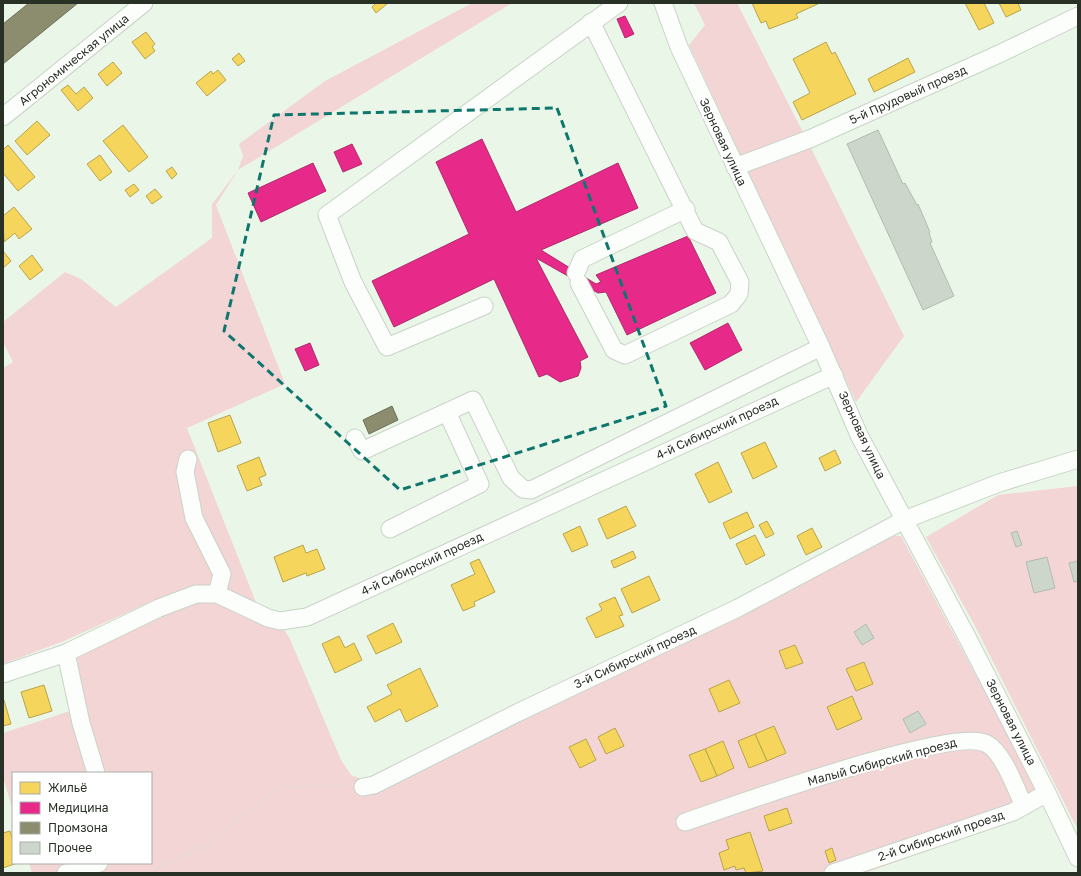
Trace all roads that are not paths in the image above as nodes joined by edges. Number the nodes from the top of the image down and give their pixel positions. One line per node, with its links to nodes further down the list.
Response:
1 (144, 3): 6 (street, Агрономическая улица)
2 (619, 3): 5 (street)
3 (663, 3): 7 (street, Зерновая улица)
4 (1078, 16): 7 (street, 5-й Прудовый проезд)
5 (591, 22): 8 (street); 9 (street)
6 (3, 117)
7 (735, 167): 10 (street, Зерновая улица)
8 (686, 209): 8 (street)
9 (484, 306)
10 (821, 347): 11 (street, Зерновая улица); 12 (street)
11 (834, 375): 16 (street, Зерновая улица); 18 (street, 4-й Сибирский проезд)
12 (447, 412): 13 (street); 17 (street)
13 (355, 438)
14 (188, 459): 18 (street)
15 (1078, 460): 16 (street, 3-й Сибирский проезд)
16 (904, 520): 22 (street, 3-й Сибирский проезд); 23 (street, Зерновая улица)
17 (390, 530)
18 (218, 594): 19 (street, 4-й Сибирский проезд)
19 (66, 653): 20 (street, 4-й Сибирский проезд); 21 (street)
20 (3, 674)
21 (96, 772)
22 (363, 787)
23 (1047, 793): 24 (street, 2-й Сибирский проезд); 26 (street, Зерновая улица)
24 (1024, 806): 25 (street, Малый Сибирский проезд); 29 (street, 2-й Сибирский проезд)
25 (685, 822)
26 (1078, 858)
27 (96, 864): 28 (street)
28 (66, 873)
29 (833, 873)

